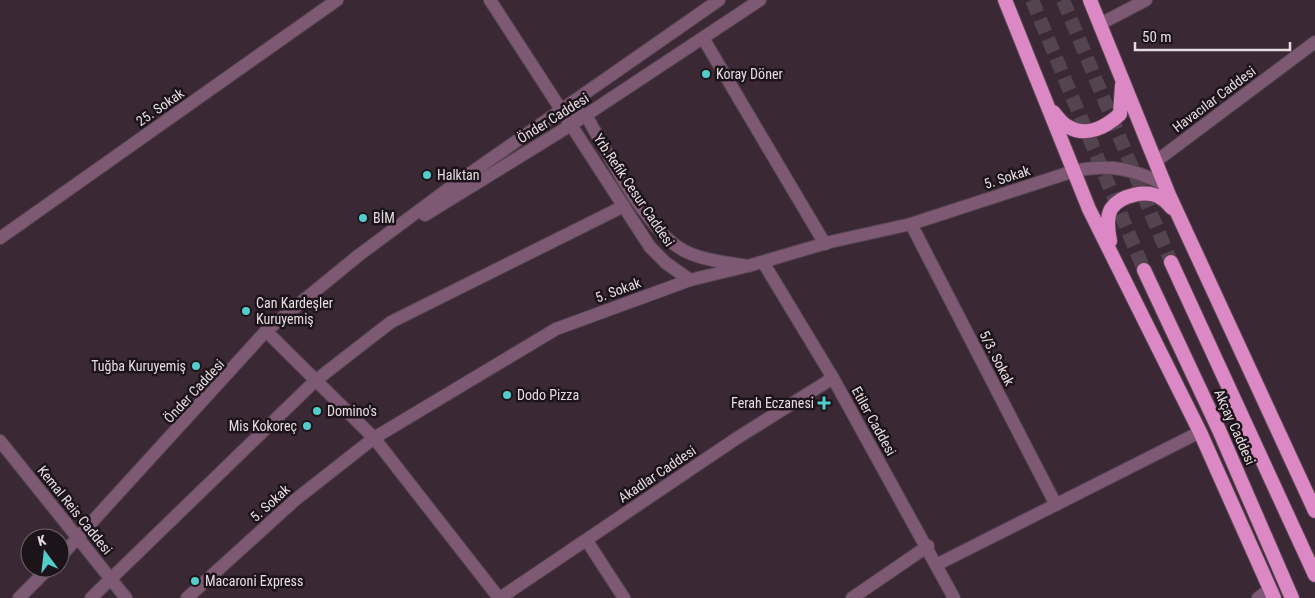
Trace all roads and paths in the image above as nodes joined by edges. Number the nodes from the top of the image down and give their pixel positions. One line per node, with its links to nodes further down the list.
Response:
1 (337, 0): 22 (street, 25. Sokak)
2 (490, 0): 13 (street, Yrb.Refik Cesur Caddesi)
3 (719, 0): 13 (street, Önder Caddesi)
4 (760, 0): 9 (street, Önder Caddesi)
5 (1005, 0): 12 (highway)
6 (1090, 0): 8 (highway)
7 (1146, 0): 8 (street)
8 (1100, 24): 11 (highway)
9 (703, 38): 14 (street, Önder Caddesi); 23 (street)
10 (1315, 42): 16 (street, Havacılar Caddesi)
11 (1122, 79): 12 (highway); 16 (highway)
12 (1047, 106): 17 (highway)
13 (561, 110): 14 (street); 15 (street, Yrb.Refik Cesur Caddesi); 25 (street, Önder Caddesi)
14 (586, 115): 15 (street, Önder Caddesi); 28 (street, Yrb.Refik Cesur Caddesi)
15 (572, 125): 19 (street, Yrb.Refik Cesur Caddesi); 25 (street, Önder Caddesi)
16 (1155, 162): 18 (highway)
17 (1074, 171): 18 (street, 5. Sokak); 21 (street, 5. Sokak); 24 (highway)
18 (1164, 185): 20 (highway)
19 (624, 206): 30 (street, Yrb.Refik Cesur Caddesi); 33 (street)
20 (1177, 212): 24 (highway); 38 (highway)
21 (911, 224): 23 (street, 5. Sokak); 37 (street, 5/3. Sokak)
22 (0, 238)
23 (825, 244): 26 (street, 5. Sokak)
24 (1112, 254): 34 (highway)
25 (359, 256): 31 (street, Önder Caddesi)
26 (763, 262): 28 (street, 5. Sokak); 32 (street, Etiler Caddesi)
27 (1171, 262): 44 (highway, Akçay Caddesi)
28 (748, 266): 30 (street, 5. Sokak)
29 (1144, 270): 57 (highway, Akçay Caddesi)
30 (690, 280): 35 (street, 5. Sokak)
31 (266, 331): 33 (street); 39 (street, Önder Caddesi)
32 (833, 378): 40 (street, Akadlar Caddesi); 42 (street, Etiler Caddesi)
33 (315, 381): 35 (street); 46 (street)
34 (1200, 432): 37 (street); 47 (highway)
35 (374, 438): 52 (street, 5. Sokak); 53 (street)
36 (0, 441): 39 (street, Kemal Reis Caddesi)
37 (1056, 505): 43 (street)
38 (1315, 511)
39 (78, 538): 41 (street, Önder Caddesi); 46 (street, Kemal Reis Caddesi)
40 (587, 541): 53 (street, Akadlar Caddesi); 54 (street)
41 (70, 546)
42 (928, 546): 43 (street, Etiler Caddesi); 48 (street)
43 (938, 564): 55 (street, Etiler Caddesi)
44 (1315, 575)
45 (38, 578): 49 (street)
46 (111, 578): 50 (street); 51 (street, Kemal Reis Caddesi)
47 (1272, 594): 56 (street)
48 (855, 597)
49 (19, 598)
50 (91, 598)
51 (126, 598)
52 (187, 598)
53 (499, 598)
54 (624, 598)
55 (954, 598)
56 (1258, 598)
57 (1292, 598)

